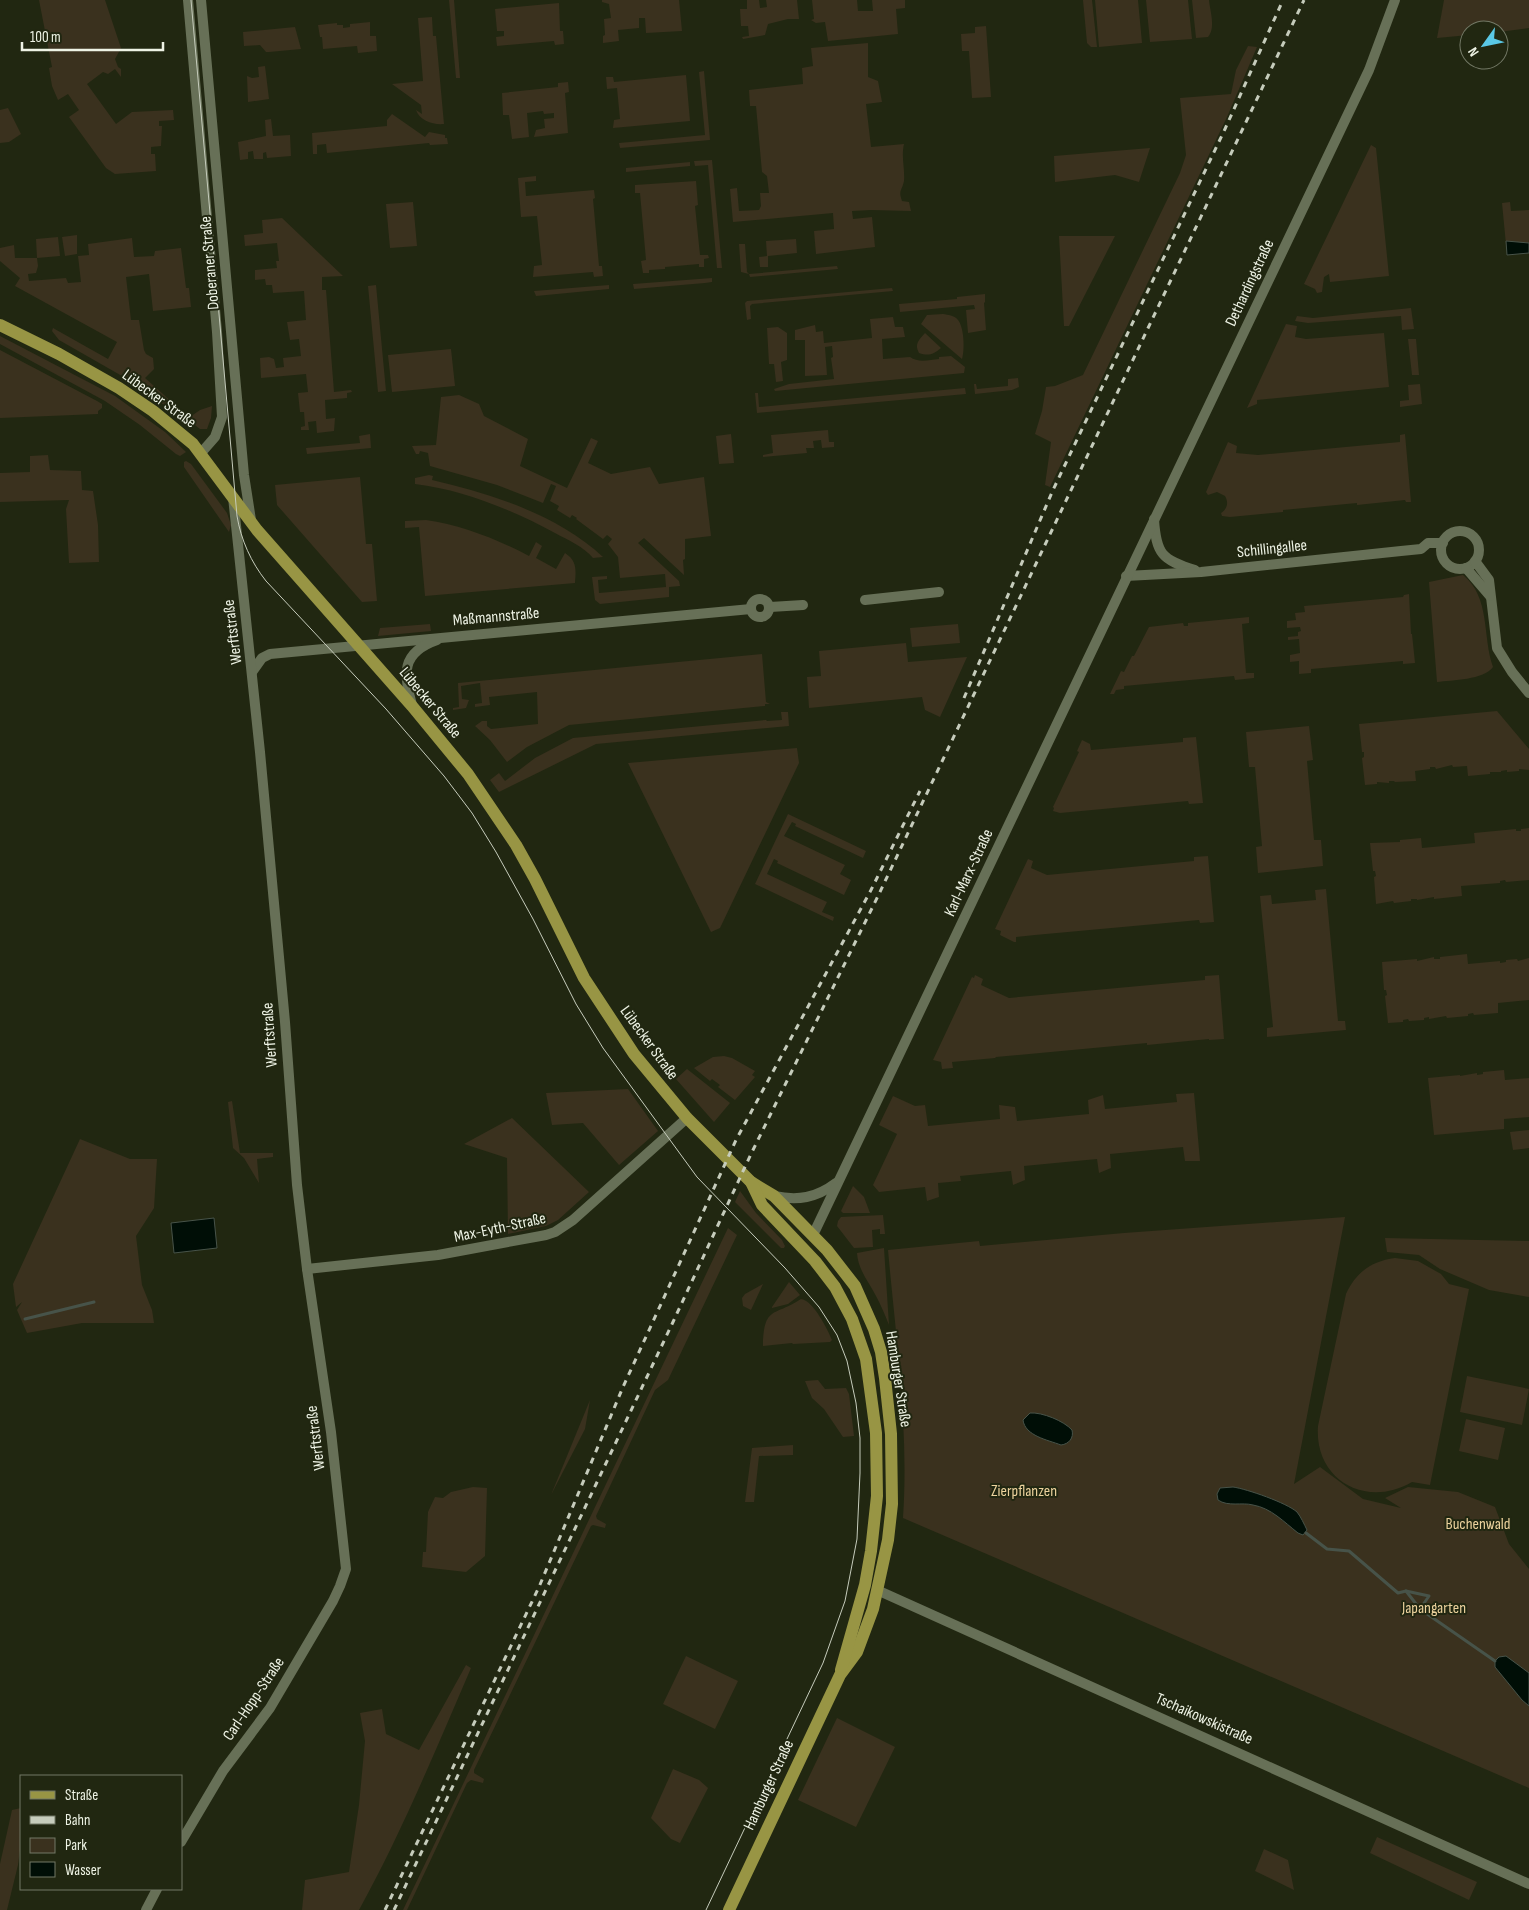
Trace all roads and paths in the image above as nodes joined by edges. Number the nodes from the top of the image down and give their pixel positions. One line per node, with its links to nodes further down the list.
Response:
1 (188, 0): 5 (street, Doberaner Straße)
2 (201, 0): 8 (street, Doberaner Straße)
3 (1395, 0): 7 (street, Dethardingstraße)
4 (0, 325): 5 (main road, Lübecker Straße)
5 (201, 453): 6 (main road, Lübecker Straße)
6 (233, 498): 8 (main road, Lübecker Straße); 20 (street, Werftstraße)
7 (1154, 518): 12 (street); 13 (street, Dethardingstraße)
8 (252, 524): 19 (main road, Lübecker Straße)
9 (1442, 547): 10 (street); 11 (street); 12 (street, Schillingallee)
10 (1475, 561): 11 (street); 15 (street)
11 (1466, 568): 15 (street)
12 (1201, 572): 13 (street, Schillingallee)
13 (1126, 576): 25 (street, Karl-Marx-Straße)
14 (939, 592): 16 (street)
15 (1490, 596): 21 (street)
16 (866, 600)
17 (803, 605): 18 (street, Maßmannstraße)
18 (445, 637): 19 (street, Maßmannstraße); 22 (street)
19 (358, 644): 20 (street, Maßmannstraße); 22 (main road, Lübecker Straße)
20 (252, 672): 29 (street, Werftstraße)
21 (1529, 693)
22 (412, 706): 23 (main road, Lübecker Straße)
23 (687, 1118): 24 (main road, Lübecker Straße); 29 (street, Max-Eyth-Straße)
24 (751, 1182): 26 (main road, Lübecker Straße); 28 (main road, Lübecker Straße)
25 (838, 1182): 26 (street); 27 (street, Karl-Marx-Straße)
26 (774, 1196): 27 (main road, Lübecker Straße)
27 (813, 1235): 28 (main road); 32 (main road, Hamburger Straße)
28 (802, 1247): 31 (main road, Hamburger Straße)
29 (307, 1270): 30 (street, Werftstraße)
30 (346, 1569): 34 (street, Carl-Hopp-Straße)
31 (865, 1585): 32 (main road, Tschaikowskistraße); 33 (main road, Hamburger Straße)
32 (877, 1590): 33 (main road, Hamburger Straße); 35 (street, Tschaikowskistraße)
33 (840, 1675): 38 (main road, Hamburger Straße)
34 (182, 1840)
35 (1529, 1884)
36 (156, 1890): 37 (street)
37 (146, 1910)
38 (729, 1910)

